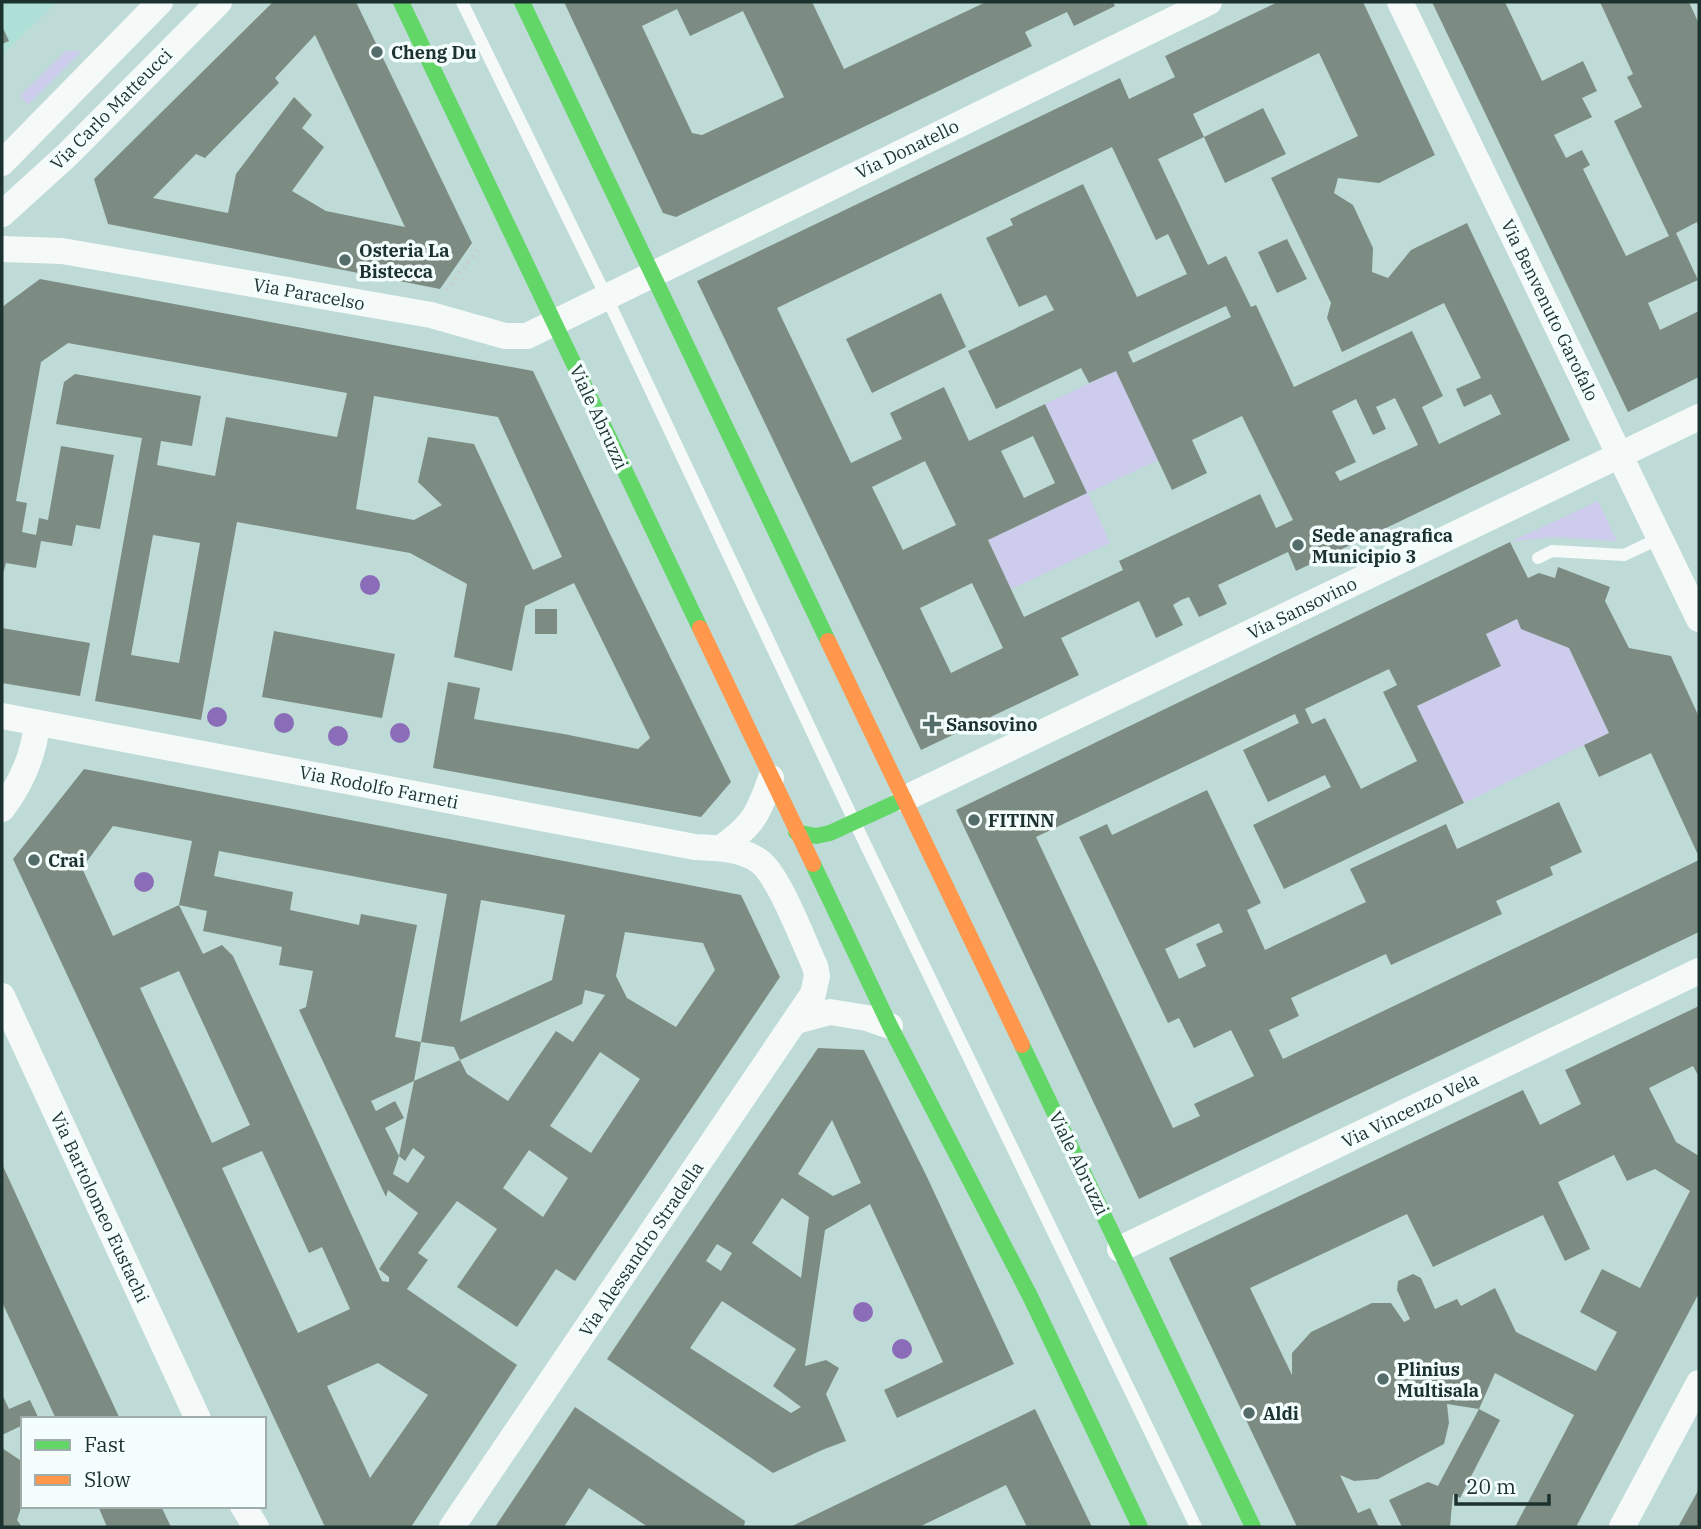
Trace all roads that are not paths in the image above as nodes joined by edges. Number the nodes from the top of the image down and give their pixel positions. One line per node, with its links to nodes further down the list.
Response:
1 (160, 2): 8 (street)
2 (219, 2): 9 (street, Via Carlo Matteucci)
3 (401, 2): 13 (main road, Viale Abruzzi)
4 (462, 2): 12 (lane)
5 (522, 2): 11 (main road, Viale Abruzzi)
6 (1209, 2): 11 (street, Via Donatello)
7 (1400, 2): 15 (street, Via Benvenuto Garofalo)
8 (2, 163)
9 (2, 214)
10 (2, 249): 13 (street, Via Paracelso)
11 (653, 275): 12 (street, Via Donatello); 22 (main road, Viale Abruzzi)
12 (607, 298): 13 (street, Via Paracelso); 24 (lane)
13 (555, 323): 21 (main road, Viale Abruzzi)
14 (1699, 417): 15 (street, Via Sansovino)
15 (1620, 456): 16 (street, Via Benvenuto Garofalo); 22 (street, Via Sansovino)
16 (1660, 538): 17 (lane); 18 (street, Via Benvenuto Garofalo)
17 (1538, 558)
18 (1699, 619)
19 (2, 716): 20 (street, Via Rodolfo Farneti)
20 (37, 723): 23 (street); 26 (street, Via Rodolfo Farneti)
21 (771, 778): 25 (main road, Viale Abruzzi); 26 (street)
22 (904, 799): 24 (main road); 32 (main road, Viale Abruzzi)
23 (2, 809)
24 (855, 823): 25 (main road); 41 (lane)
25 (796, 832): 31 (main road, Viale Abruzzi)
26 (721, 848): 27 (street, Via Rodolfo Farneti)
27 (815, 966): 30 (street, Via Alessandro Stradella)
28 (1699, 971): 32 (street, Via Vincenzo Vela)
29 (2, 996): 34 (street, Via Bartolomeo Eustachi)
30 (796, 1021): 31 (street); 39 (street, Via Alessandro Stradella)
31 (890, 1026): 40 (main road, Viale Abruzzi)
32 (1120, 1250): 42 (main road, Viale Abruzzi)
33 (1699, 1383): 43 (street)
34 (197, 1417)
35 (237, 1508): 37 (street)
36 (244, 1508): 38 (street)
37 (244, 1527)
38 (256, 1527)
39 (452, 1527)
40 (1140, 1527)
41 (1196, 1527)
42 (1254, 1527)
43 (1622, 1527)

